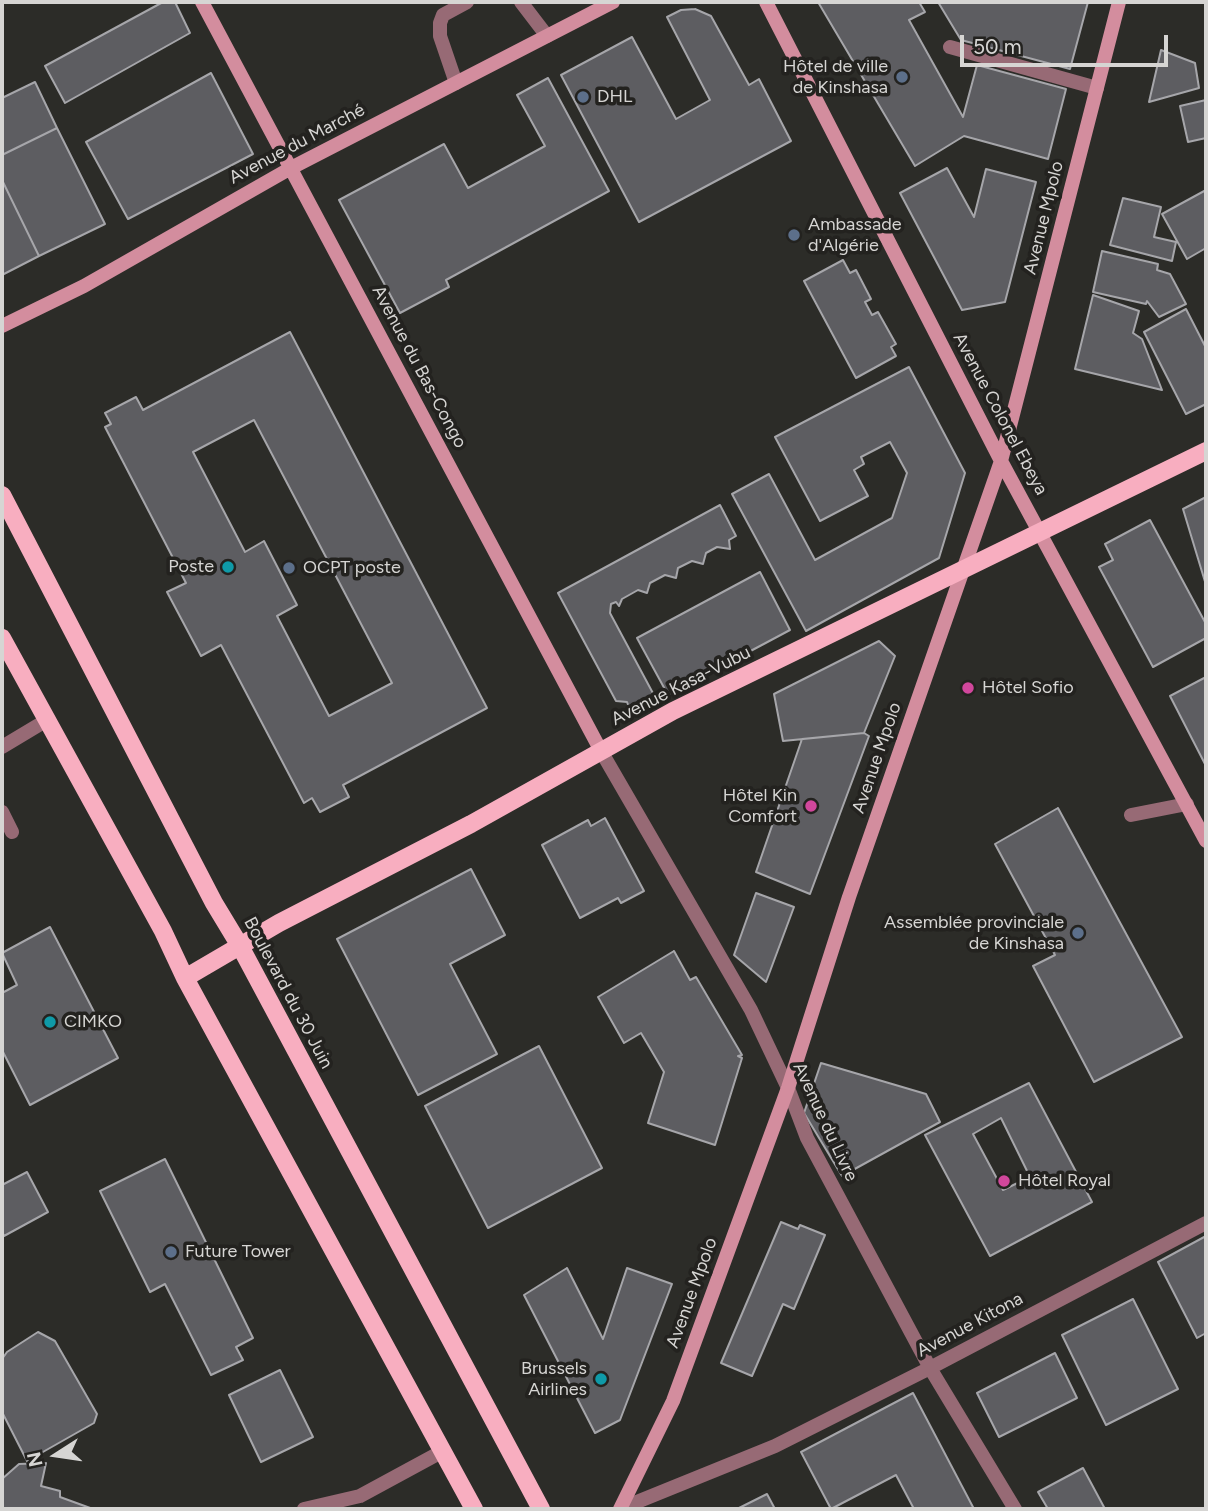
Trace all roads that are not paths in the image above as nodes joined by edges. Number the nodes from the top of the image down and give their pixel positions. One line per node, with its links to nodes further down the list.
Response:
1 (202, 2): 11 (street, Avenue du Bas-Congo)
2 (467, 2): 9 (street)
3 (521, 2): 7 (street)
4 (613, 2): 7 (street, Avenue du Marché)
5 (766, 2): 14 (street, Avenue Colonel Ebeya)
6 (1119, 2): 10 (street, Avenue Mpolo)
7 (547, 36): 9 (street, Avenue du Marché)
8 (950, 47): 10 (street)
9 (456, 83): 11 (street, Avenue du Marché)
10 (1097, 88): 14 (street, Avenue Mpolo)
11 (291, 168): 12 (street, Avenue du Marché); 21 (street, Avenue du Bas-Congo)
12 (2, 326)
13 (1206, 451): 16 (main road, Avenue Kasa-Vubu)
14 (1001, 461): 16 (street, Avenue Colonel Ebeya); 17 (street, Avenue Mpolo)
15 (2, 495): 27 (main road, Boulevard du 30 Juin)
16 (1040, 532): 17 (main road, Avenue Kasa-Vubu); 22 (street, Avenue Colonel Ebeya)
17 (965, 569): 21 (main road, Avenue Kasa-Vubu); 29 (street, Avenue Mpolo)
18 (2, 638): 19 (main road)
19 (47, 720): 20 (street); 28 (main road)
20 (2, 747)
21 (601, 751): 27 (main road, Avenue Kasa-Vubu); 29 (street, Avenue du Livre)
22 (1186, 804): 24 (street); 26 (street, Avenue Colonel Ebeya)
23 (2, 812): 25 (street)
24 (1131, 816)
25 (12, 832)
26 (1206, 841)
27 (240, 946): 28 (main road, Avenue Kasa-Vubu); 36 (main road, Boulevard du 30 Juin)
28 (185, 978): 32 (main road)
29 (788, 1088): 31 (street, Avenue du Livre); 33 (street, Avenue Mpolo)
30 (1206, 1223): 31 (street, Avenue Kitona)
31 (930, 1368): 33 (street, Avenue Kitona); 37 (street, Avenue du Livre)
32 (443, 1451): 34 (street); 35 (main road)
33 (621, 1508)
34 (304, 1509)
35 (474, 1509)
36 (541, 1509)
37 (1016, 1509)

